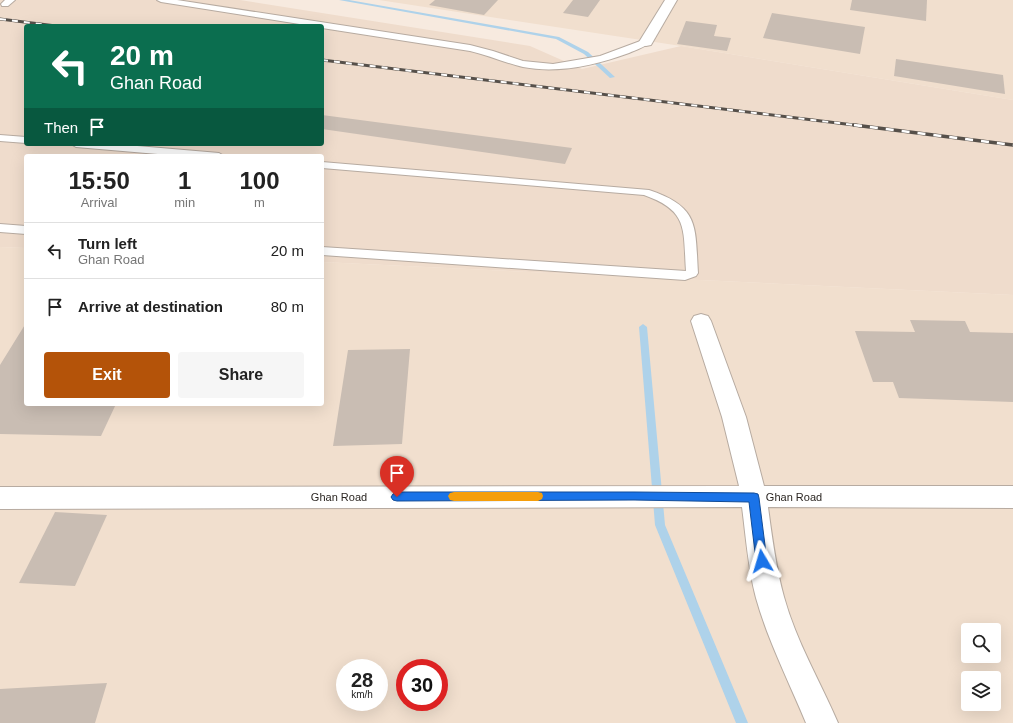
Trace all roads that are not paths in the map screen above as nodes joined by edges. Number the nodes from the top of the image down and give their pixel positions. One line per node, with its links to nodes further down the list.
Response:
1 (161, 0): 3 (lane)
2 (670, 0): 5 (street)
3 (316, 24)
4 (324, 25): 5 (lane)
5 (646, 42)
6 (0, 138): 7 (lane)
7 (24, 140)
8 (100, 146): 9 (lane)
9 (195, 154)
10 (324, 165): 13 (lane)
11 (0, 228): 12 (lane)
12 (24, 230)
13 (324, 251)
14 (701, 321): 17 (street)
15 (1013, 497): 17 (street, Ghan Road)
16 (0, 498): 17 (street, Ghan Road)
17 (754, 498): 18 (street)
18 (822, 723)

